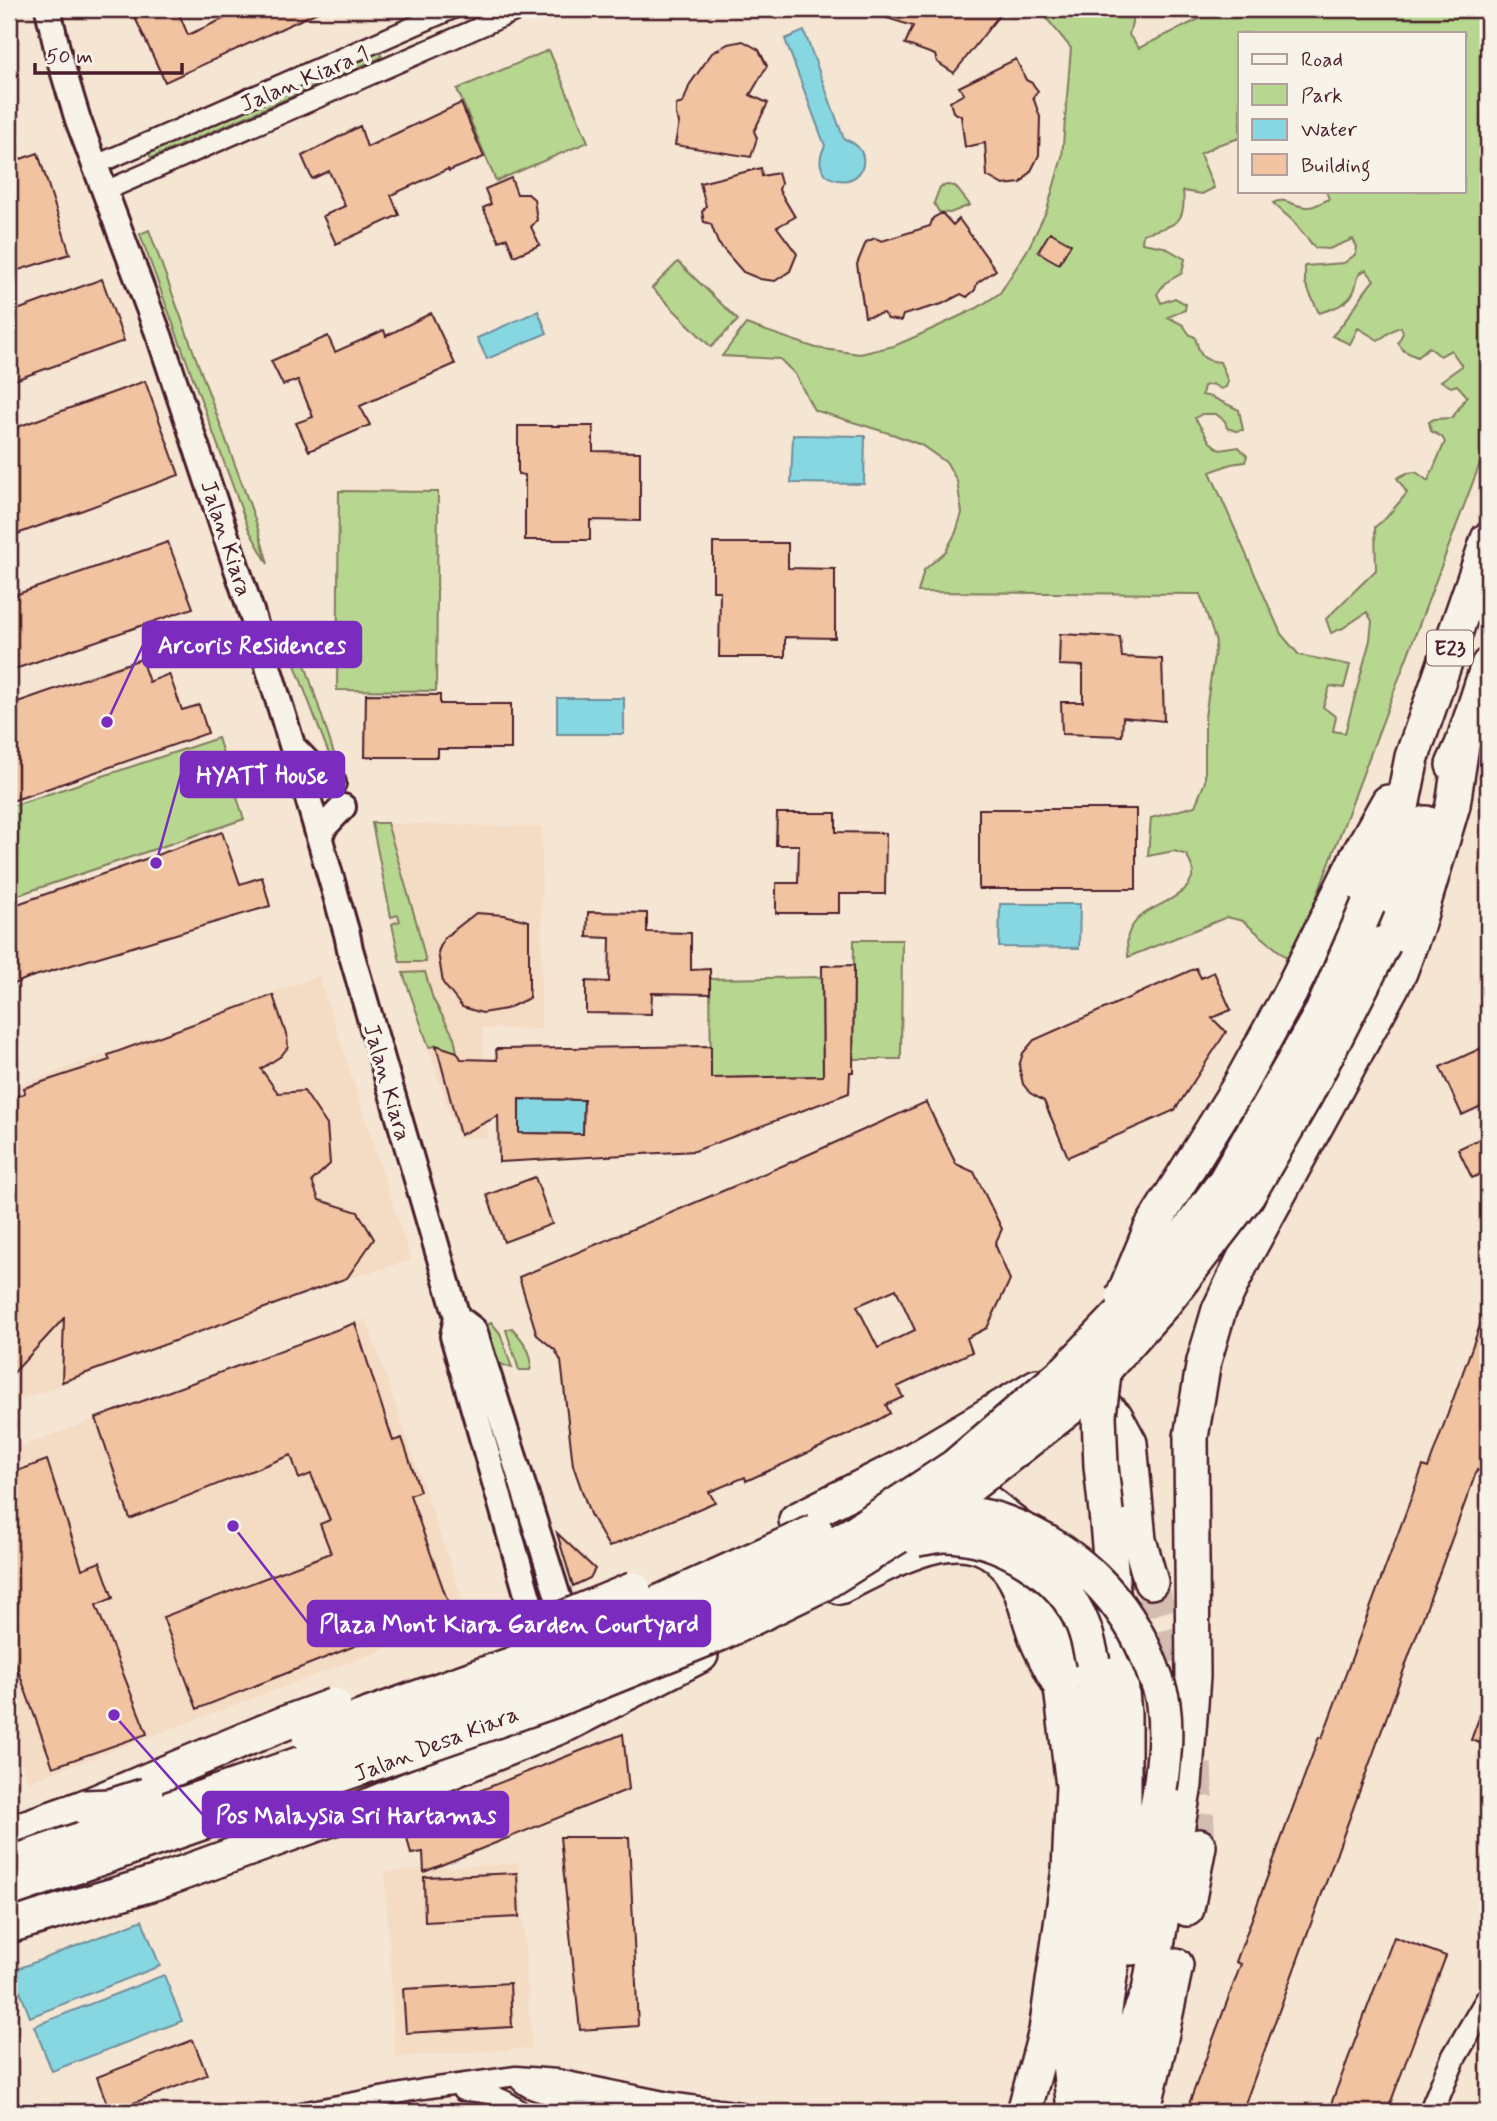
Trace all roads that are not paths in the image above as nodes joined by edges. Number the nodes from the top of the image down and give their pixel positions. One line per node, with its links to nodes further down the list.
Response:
1 (48, 9): 4 (main road, Jalan Kiara)
2 (453, 9): 4 (street, Jalan Kiara 1)
3 (521, 9): 5 (street, Jalan Kiara 1)
4 (96, 165): 5 (main road, Jalan Kiara)
5 (105, 191): 9 (main road, Jalan Kiara)
6 (1488, 539): 10 (highway, E23)
7 (1488, 664): 8 (highway, E23)
8 (1462, 745): 23 (highway, bridge); 27 (highway)
9 (293, 747): 11 (main road); 13 (main road, Jalan Kiara)
10 (1412, 757): 16 (highway, bridge); 37 (highway, bridge)
11 (332, 783)
12 (343, 807): 13 (main road)
13 (319, 838): 16 (main road, Jalan Kiara)
14 (993, 1410): 15 (highway); 16 (highway); 18 (highway, bridge)
15 (1151, 1582)
16 (562, 1683): 17 (highway); 17 (highway); 21 (highway, bridge); 22 (main road, Jalan Desa Kiara); 24 (main road, Jalan Desa Kiara); 25 (highway)
17 (1061, 1688): 36 (highway)
18 (84, 1807): 19 (highway); 27 (highway, bridge)
19 (9, 1833)
20 (1199, 1846): 39 (highway)
21 (9, 1864)
22 (9, 1874)
23 (9, 1890)
24 (9, 1900)
25 (9, 1925): 37 (highway, bridge)
26 (1488, 2000): 40 (street)
27 (1124, 2052): 38 (highway)
28 (557, 2086): 29 (street); 30 (street); 33 (street)
29 (423, 2089): 31 (street); 32 (street)
30 (669, 2102): 34 (street); 35 (street)
31 (301, 2112)
32 (522, 2112)
33 (551, 2112)
34 (568, 2112)
35 (740, 2112)
36 (1024, 2112)
37 (1075, 2112)
38 (1110, 2112)
39 (1143, 2112)
40 (1431, 2112)

